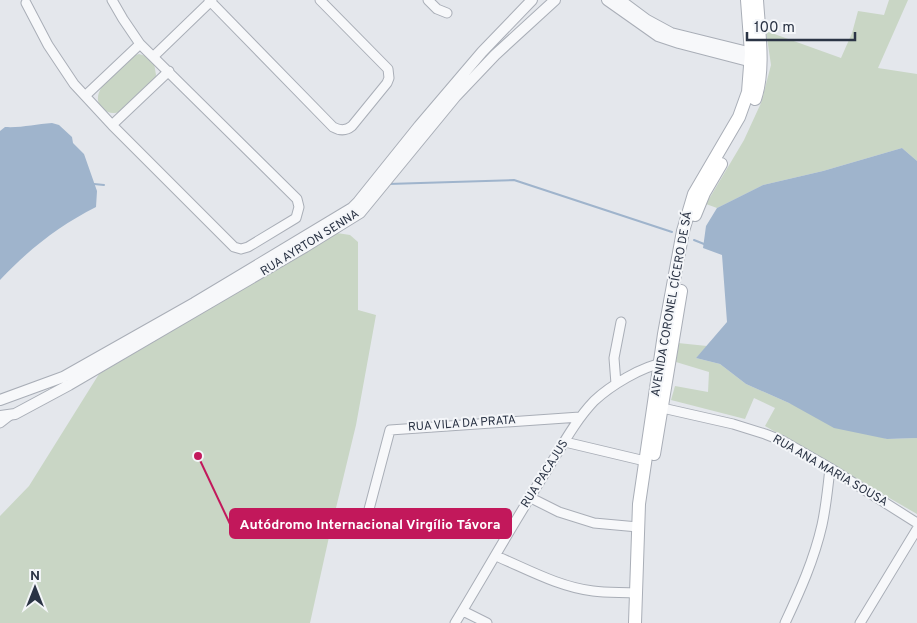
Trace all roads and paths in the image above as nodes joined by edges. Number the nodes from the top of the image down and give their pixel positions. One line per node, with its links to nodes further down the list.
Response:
1 (112, 0): 13 (street)
2 (320, 0): 10 (street)
3 (428, 0): 12 (street)
4 (532, 0): 19 (street, RUA AYRTON SENNA)
5 (555, 0): 19 (street, RUA AYRTON SENNA)
6 (607, 0): 15 (street)
7 (620, 0): 15 (street)
8 (747, 0): 15 (main road, AVENIDA CORONEL CÍCERO DE SÁ)
9 (757, 0): 15 (main road, AVENIDA CORONEL CÍCERO DE SÁ)
10 (210, 1): 14 (street)
11 (26, 2): 17 (street)
12 (447, 13)
13 (140, 44): 14 (street); 17 (street)
14 (154, 56): 16 (street)
15 (755, 58): 21 (main road, AVENIDA CORONEL CÍCERO DE SÁ)
16 (169, 71): 18 (street); 18 (street)
17 (85, 96): 18 (street)
18 (112, 125)
19 (356, 210): 23 (street, RUA AYRTON SENNA); 25 (street, RUA AYRTON SENNA)
20 (621, 322): 22 (street)
21 (664, 363): 22 (street, RUA PACAJUS); 24 (main road, AVENIDA CORONEL CÍCERO DE SÁ)
22 (616, 384): 26 (street, RUA PACAJUS)
23 (0, 400)
24 (657, 407): 29 (main road, AVENIDA CORONEL CÍCERO DE SÁ); 30 (street, RUA ANA MARIA SOUSA); 42 (main road, AVENIDA CORONEL CÍCERO DE SÁ)
25 (4, 416): 27 (street)
26 (580, 417): 28 (street, RUA PACAJUS); 35 (street, RUA VILA DA PRATA)
27 (0, 423)
28 (565, 442): 29 (street); 31 (street, RUA PACAJUS)
29 (645, 461): 33 (main road, AVENIDA CORONEL CÍCERO DE SÁ)
30 (830, 468): 32 (street, RUA ANA MARIA SOUSA); 43 (street)
31 (530, 498): 33 (street); 36 (street, RUA PACAJUS)
32 (917, 523)
33 (638, 527): 37 (main road, AVENIDA CORONEL CÍCERO DE SÁ)
34 (917, 529): 44 (street)
35 (363, 532)
36 (496, 556): 37 (street); 38 (street, RUA PACAJUS)
37 (636, 593): 41 (main road, AVENIDA CORONEL CÍCERO DE SÁ)
38 (463, 611): 39 (street, RUA PACAJUS); 40 (street)
39 (455, 623)
40 (487, 623)
41 (636, 623)
42 (644, 623)
43 (785, 623)
44 (860, 623)

